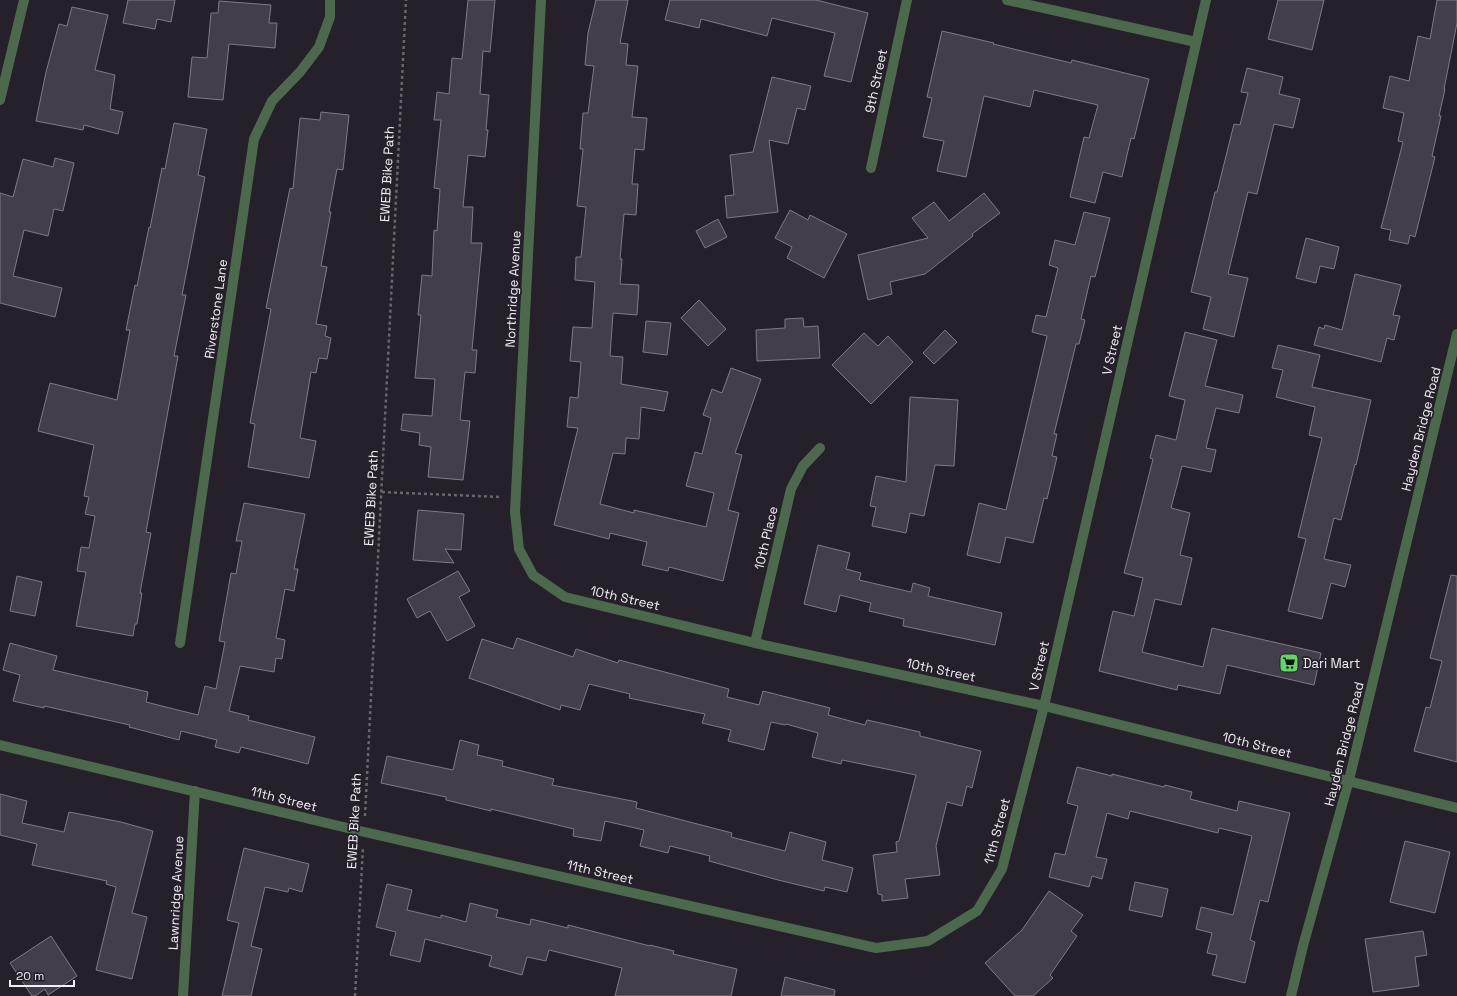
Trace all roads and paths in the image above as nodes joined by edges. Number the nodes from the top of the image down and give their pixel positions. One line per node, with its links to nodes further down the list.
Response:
1 (24, 0): 9 (street)
2 (330, 0): 17 (street, Riverstone Lane)
3 (406, 0): 13 (path, EWEB Bike Path)
4 (541, 0): 14 (street, Northridge Avenue)
5 (906, 0): 10 (street, 9th Street)
6 (1007, 0): 8 (street)
7 (1206, 0): 8 (street, V Street)
8 (1196, 42): 18 (street, V Street)
9 (0, 100)
10 (870, 168)
11 (1457, 334): 20 (street, Hayden Bridge Road)
12 (820, 448): 16 (street, 10th Place)
13 (382, 492): 14 (path); 23 (path, EWEB Bike Path)
14 (516, 498): 15 (street, Northridge Avenue)
15 (533, 575): 16 (street, 10th Street)
16 (754, 642): 18 (street, 10th Street)
17 (180, 643)
18 (1044, 706): 20 (street, 10th Street); 23 (street, 11th Street)
19 (0, 745): 21 (street, 11th Street)
20 (1349, 780): 22 (street, 10th Street); 26 (street, Hayden Bridge Road)
21 (195, 791): 23 (street, 11th Street); 24 (street, Lawnridge Avenue)
22 (1457, 808)
23 (364, 832): 25 (path, EWEB Bike Path)
24 (183, 996)
25 (355, 996)
26 (1291, 996)

